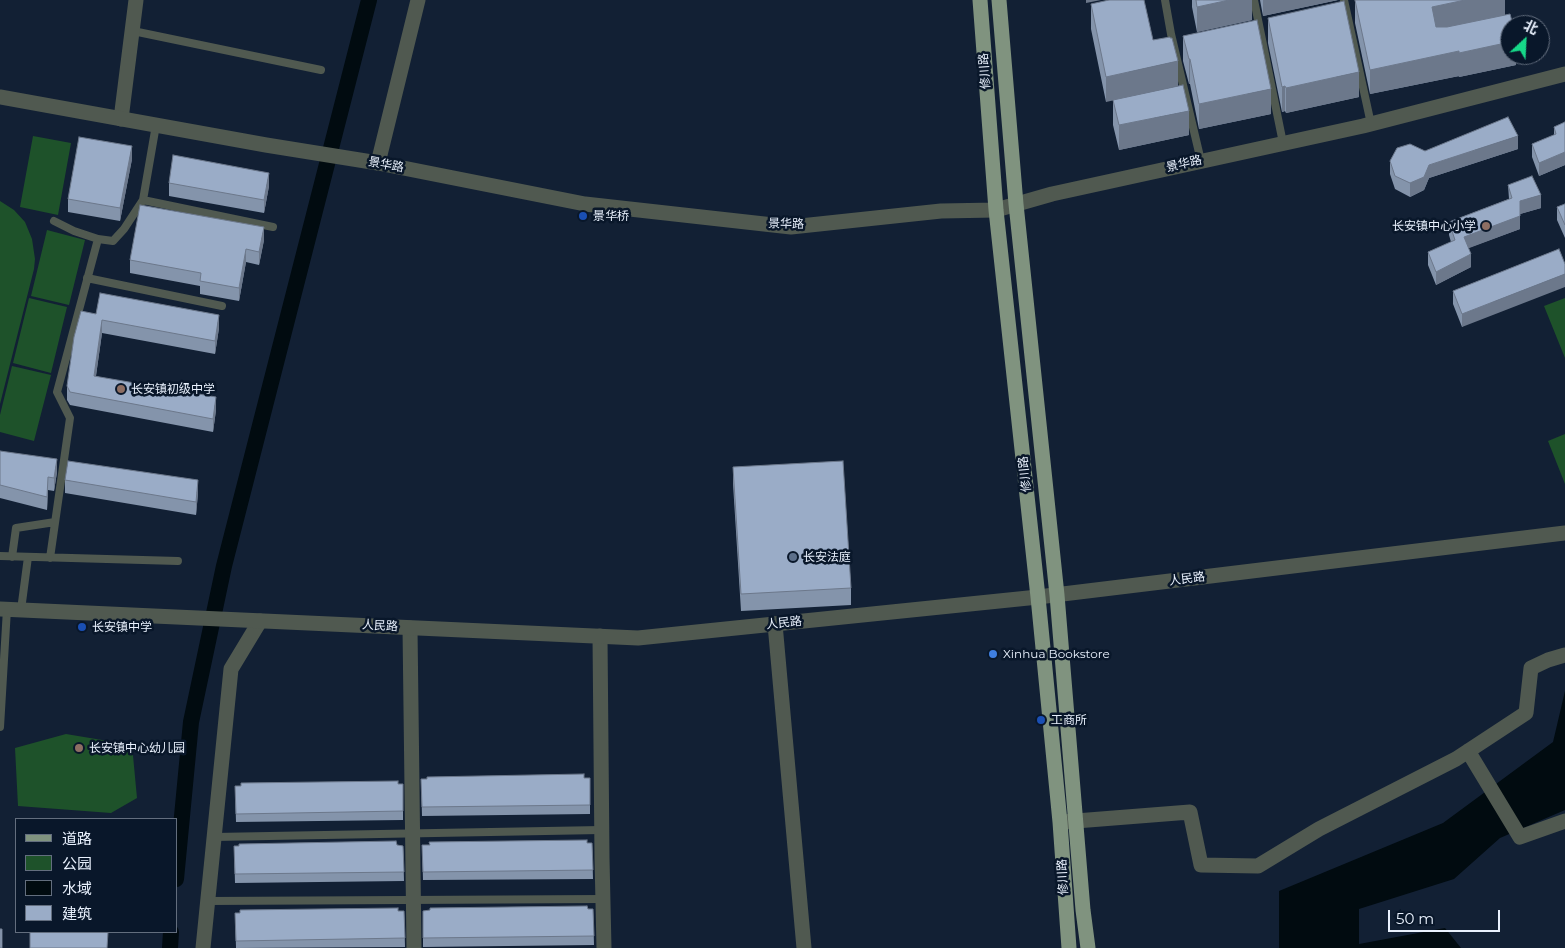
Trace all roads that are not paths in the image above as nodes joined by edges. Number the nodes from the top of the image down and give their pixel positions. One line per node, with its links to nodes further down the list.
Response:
1 (136, 0): 8 (street)
2 (418, 0): 17 (street)
3 (980, 0): 20 (main road, 修川路)
4 (999, 0): 19 (main road, 修川路)
5 (1165, 0): 16 (lane)
6 (1254, 0): 15 (lane)
7 (1344, 0): 13 (lane)
8 (133, 31): 9 (lane); 12 (street)
9 (321, 70)
10 (1565, 74): 13 (street, 景华路)
11 (0, 97): 12 (street, 景华路)
12 (121, 119): 14 (street, 景华路)
13 (1371, 124): 15 (street, 景华路)
14 (156, 125): 17 (street, 景华路); 18 (lane)
15 (1284, 143): 16 (street, 景华路)
16 (1201, 161): 19 (street, 景华路)
17 (377, 163): 20 (street, 景华路)
18 (143, 200): 22 (lane); 23 (lane)
19 (1016, 204): 20 (street, 景华路); 33 (main road, 修川路)
20 (996, 210): 34 (main road, 修川路)
21 (54, 221): 23 (lane)
22 (273, 227)
23 (98, 239): 24 (lane)
24 (87, 278): 25 (lane); 26 (lane)
25 (222, 306)
26 (55, 522): 29 (lane); 31 (lane)
27 (1565, 533): 33 (street, 人民路)
28 (0, 556): 29 (lane)
29 (12, 557): 30 (lane)
30 (28, 557): 31 (lane); 35 (lane)
31 (50, 558): 32 (lane)
32 (178, 561)
33 (1057, 595): 34 (street, 人民路); 43 (main road, 修川路)
34 (1038, 598): 37 (street, 人民路); 45 (main road, 修川路)
35 (9, 609): 36 (street, 人民路); 41 (lane)
36 (255, 620): 38 (street, 人民路); 48 (street)
37 (775, 624): 39 (street, 人民路); 55 (street)
38 (410, 628): 39 (street, 人民路); 47 (street)
39 (600, 636): 46 (street)
40 (1565, 655): 42 (street)
41 (0, 727)
42 (1468, 752): 43 (street); 44 (street)
43 (1076, 821): 45 (street); 57 (main road, 修川路)
44 (1565, 821)
45 (1060, 822): 56 (main road, 修川路)
46 (601, 830): 47 (lane); 49 (street)
47 (413, 834): 48 (lane); 50 (street)
48 (214, 837): 51 (street)
49 (603, 899): 50 (lane); 54 (street)
50 (414, 900): 51 (lane); 53 (street)
51 (208, 901): 52 (street)
52 (203, 948)
53 (414, 948)
54 (604, 948)
55 (804, 948)
56 (1069, 948)
57 (1088, 948)

